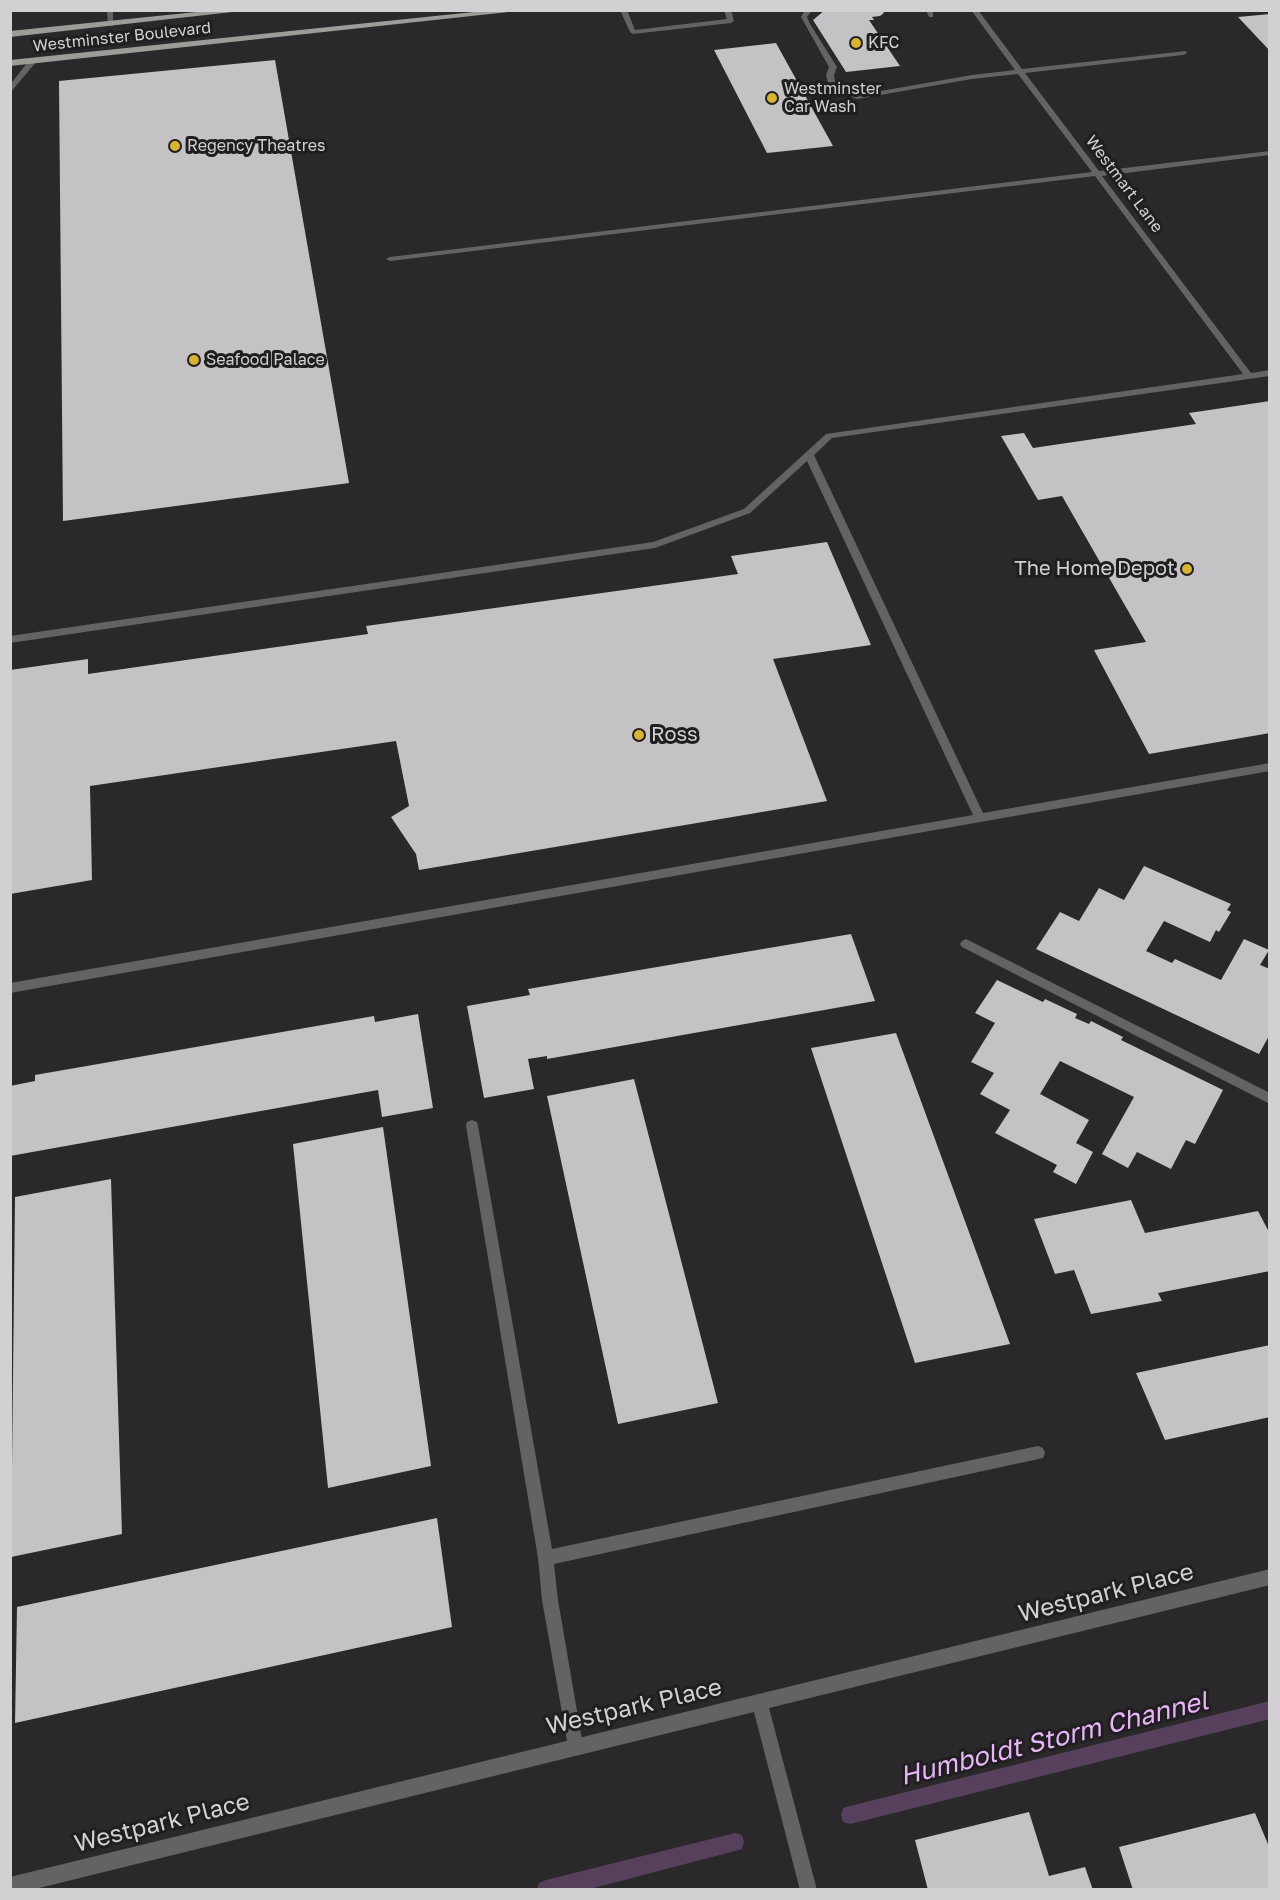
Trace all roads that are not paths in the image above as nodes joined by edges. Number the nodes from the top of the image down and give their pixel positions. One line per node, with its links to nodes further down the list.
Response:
1 (110, 10): 8 (street)
2 (246, 10): 8 (main road, Westminster Boulevard)
3 (523, 10): 11 (main road, Westminster Boulevard)
4 (623, 10): 5 (street)
5 (727, 10)
6 (809, 10): 13 (street)
7 (974, 10): 13 (street, Westmart Lane)
8 (111, 25): 9 (main road, Westminster Boulevard)
9 (10, 34)
10 (1183, 54): 13 (street)
11 (33, 61): 12 (main road, Westminster Boulevard); 14 (street)
12 (10, 63)
13 (1020, 72): 16 (street, Westmart Lane)
14 (10, 91)
15 (1269, 153): 16 (street)
16 (1097, 174): 17 (street); 19 (street, Westmart Lane)
17 (390, 259)
18 (1269, 373): 19 (street)
19 (1249, 376): 20 (street)
20 (809, 454): 21 (street); 23 (street)
21 (10, 640)
22 (1269, 767): 23 (street)
23 (980, 818): 25 (street)
24 (966, 944): 26 (street)
25 (10, 988)
26 (1269, 1099)
27 (472, 1126): 29 (street)
28 (1038, 1453): 29 (street)
29 (546, 1558): 32 (street)
30 (1269, 1577): 31 (street, Westpark Place)
31 (760, 1703): 32 (street, Westpark Place); 34 (street)
32 (575, 1746): 33 (street, Westpark Place)
33 (10, 1886)
34 (809, 1890)

